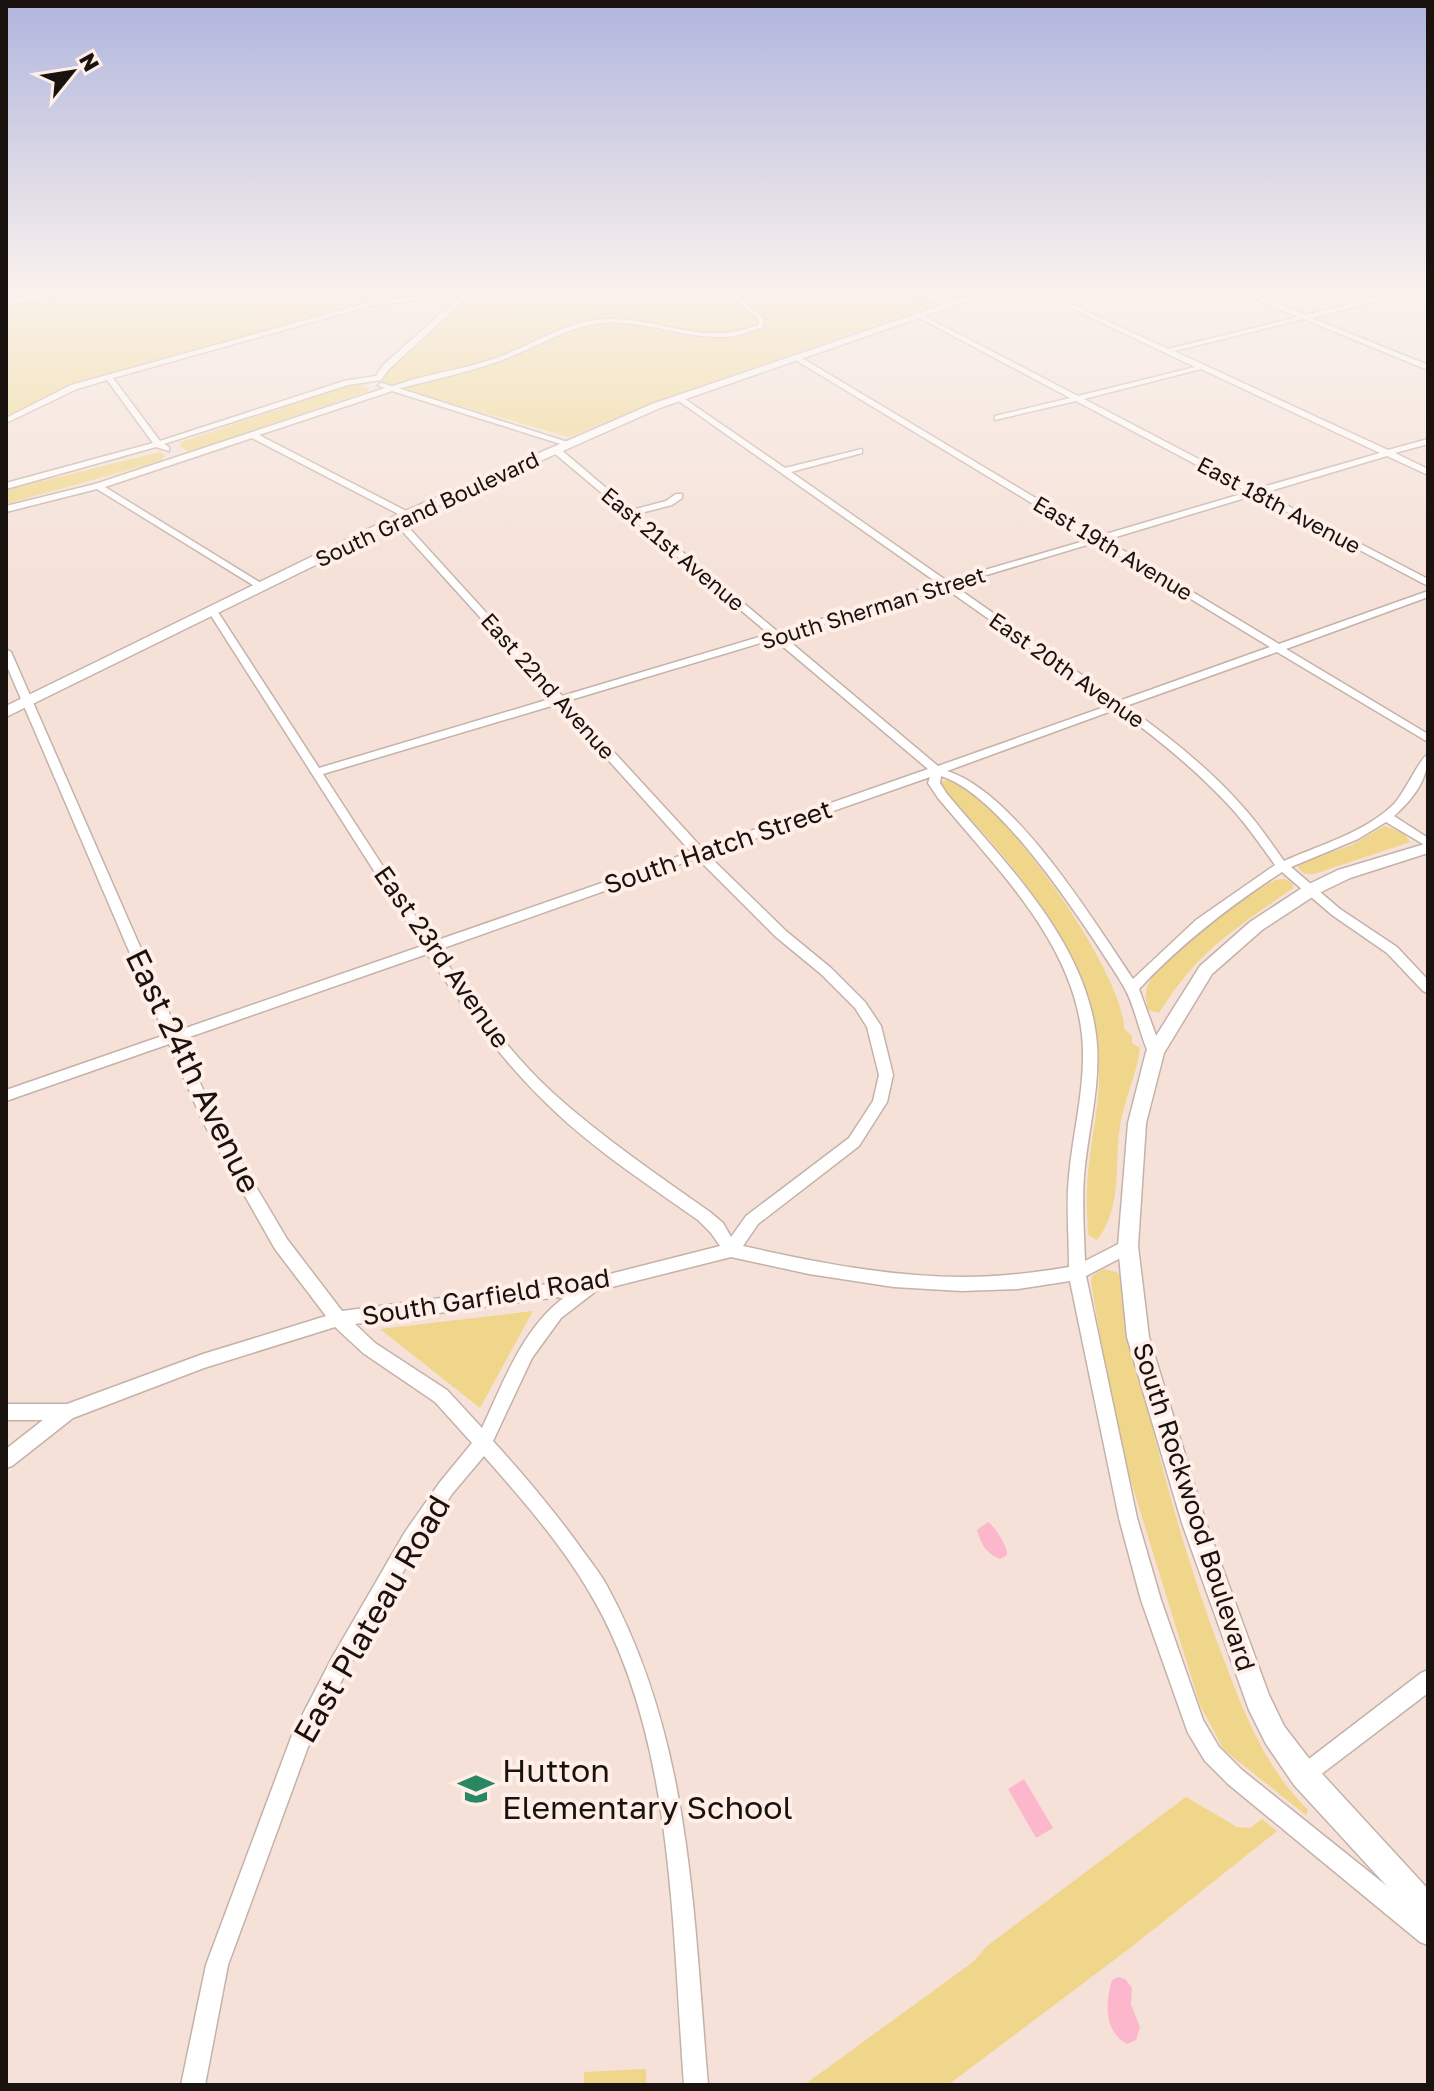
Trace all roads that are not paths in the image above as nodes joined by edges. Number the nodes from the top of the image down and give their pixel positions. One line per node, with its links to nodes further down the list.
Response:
1 (76, 387): 15 (street)
2 (115, 387): 19 (street)
3 (336, 387): 19 (street)
4 (386, 387): 11 (street)
5 (399, 387): 11 (street)
6 (710, 387): 12 (main road, South Grand Boulevard)
7 (846, 387): 33 (street, East 19th Avenue)
8 (1055, 387): 13 (street, East 18th Avenue)
9 (1123, 387): 13 (street)
10 (1244, 387): 22 (street)
11 (390, 389): 16 (street); 18 (street)
12 (679, 397): 18 (main road, South Grand Boulevard); 24 (street, East 20th Avenue)
13 (1077, 398): 14 (street); 28 (street, East 18th Avenue)
14 (998, 418)
15 (6, 421)
16 (253, 435): 23 (street); 32 (street, East 22nd Avenue)
17 (1428, 441): 22 (street, South Sherman Street)
18 (570, 444): 20 (main road, South Grand Boulevard)
19 (159, 445): 23 (street); 26 (street)
20 (556, 450): 31 (street, East 21st Avenue); 32 (main road, South Grand Boulevard)
21 (859, 451): 24 (street)
22 (1388, 453): 25 (street); 28 (street, South Sherman Street)
23 (183, 459): 27 (street)
24 (783, 471): 35 (street, East 20th Avenue)
25 (1428, 472)
26 (6, 486)
27 (98, 486): 30 (street); 36 (street)
28 (1257, 493): 33 (street, South Sherman Street); 34 (street, East 18th Avenue)
29 (679, 496): 31 (street)
30 (6, 509)
31 (630, 513): 39 (street, East 21st Avenue)
32 (402, 517): 36 (main road, South Grand Boulevard); 42 (street, East 22nd Avenue)
33 (1101, 540): 35 (street, South Sherman Street); 40 (street, East 19th Avenue)
34 (1428, 583)
35 (946, 586): 39 (street, South Sherman Street); 44 (street, East 20th Avenue)
36 (261, 587): 38 (main road, South Grand Boulevard)
37 (1428, 594): 40 (street, South Hatch Street)
38 (213, 611): 43 (main road, South Grand Boulevard); 49 (street, East 23rd Avenue)
39 (777, 636): 42 (street, South Sherman Street); 48 (street, East 21st Avenue)
40 (1276, 648): 44 (street, South Hatch Street); 46 (street, East 19th Avenue)
41 (6, 652): 43 (street, East 24th Avenue)
42 (561, 699): 49 (street, South Sherman Street); 52 (street, East 22nd Avenue)
43 (26, 702): 45 (main road, South Grand Boulevard); 58 (street, East 24th Avenue)
44 (1117, 706): 48 (street, South Hatch Street); 53 (street, East 20th Avenue)
45 (6, 712)
46 (1428, 739)
47 (1428, 757): 50 (street)
48 (937, 771): 52 (street, South Hatch Street); 56 (street); 63 (street)
49 (317, 772): 55 (street, East 23rd Avenue)
50 (1388, 818): 51 (street); 53 (street)
51 (1428, 845): 54 (street, South Rockwood Boulevard)
52 (699, 853): 55 (street, South Hatch Street); 62 (street)
53 (1282, 866): 54 (street, East 20th Avenue); 56 (street)
54 (1311, 890): 57 (street, East 20th Avenue); 59 (street, South Rockwood Boulevard)
55 (429, 947): 58 (street, South Hatch Street); 62 (street, East 23rd Avenue)
56 (1132, 988): 59 (street)
57 (1428, 988)
58 (173, 1037): 60 (street, South Hatch Street); 65 (street, East 24th Avenue)
59 (1155, 1052): 61 (street, South Rockwood Boulevard)
60 (6, 1096)
61 (1128, 1246): 63 (street, South Garfield Road); 71 (street, South Rockwood Boulevard)
62 (731, 1250): 63 (street, South Garfield Road); 64 (street, South Garfield Road)
63 (1077, 1273): 73 (street)
64 (594, 1285): 65 (street, South Garfield Road); 68 (street, East Plateau Road)
65 (338, 1319): 67 (street, South Garfield Road); 68 (street, East 24th Avenue)
66 (6, 1412): 67 (street)
67 (67, 1412): 69 (street, South Garfield Road)
68 (484, 1442): 74 (street, East Plateau Road); 75 (street, East 24th Avenue)
69 (6, 1460)
70 (1428, 1680): 71 (street)
71 (1304, 1775): 72 (street, South Rockwood Boulevard)
72 (1428, 1910)
73 (1428, 1934)
74 (193, 2085)
75 (696, 2085)

